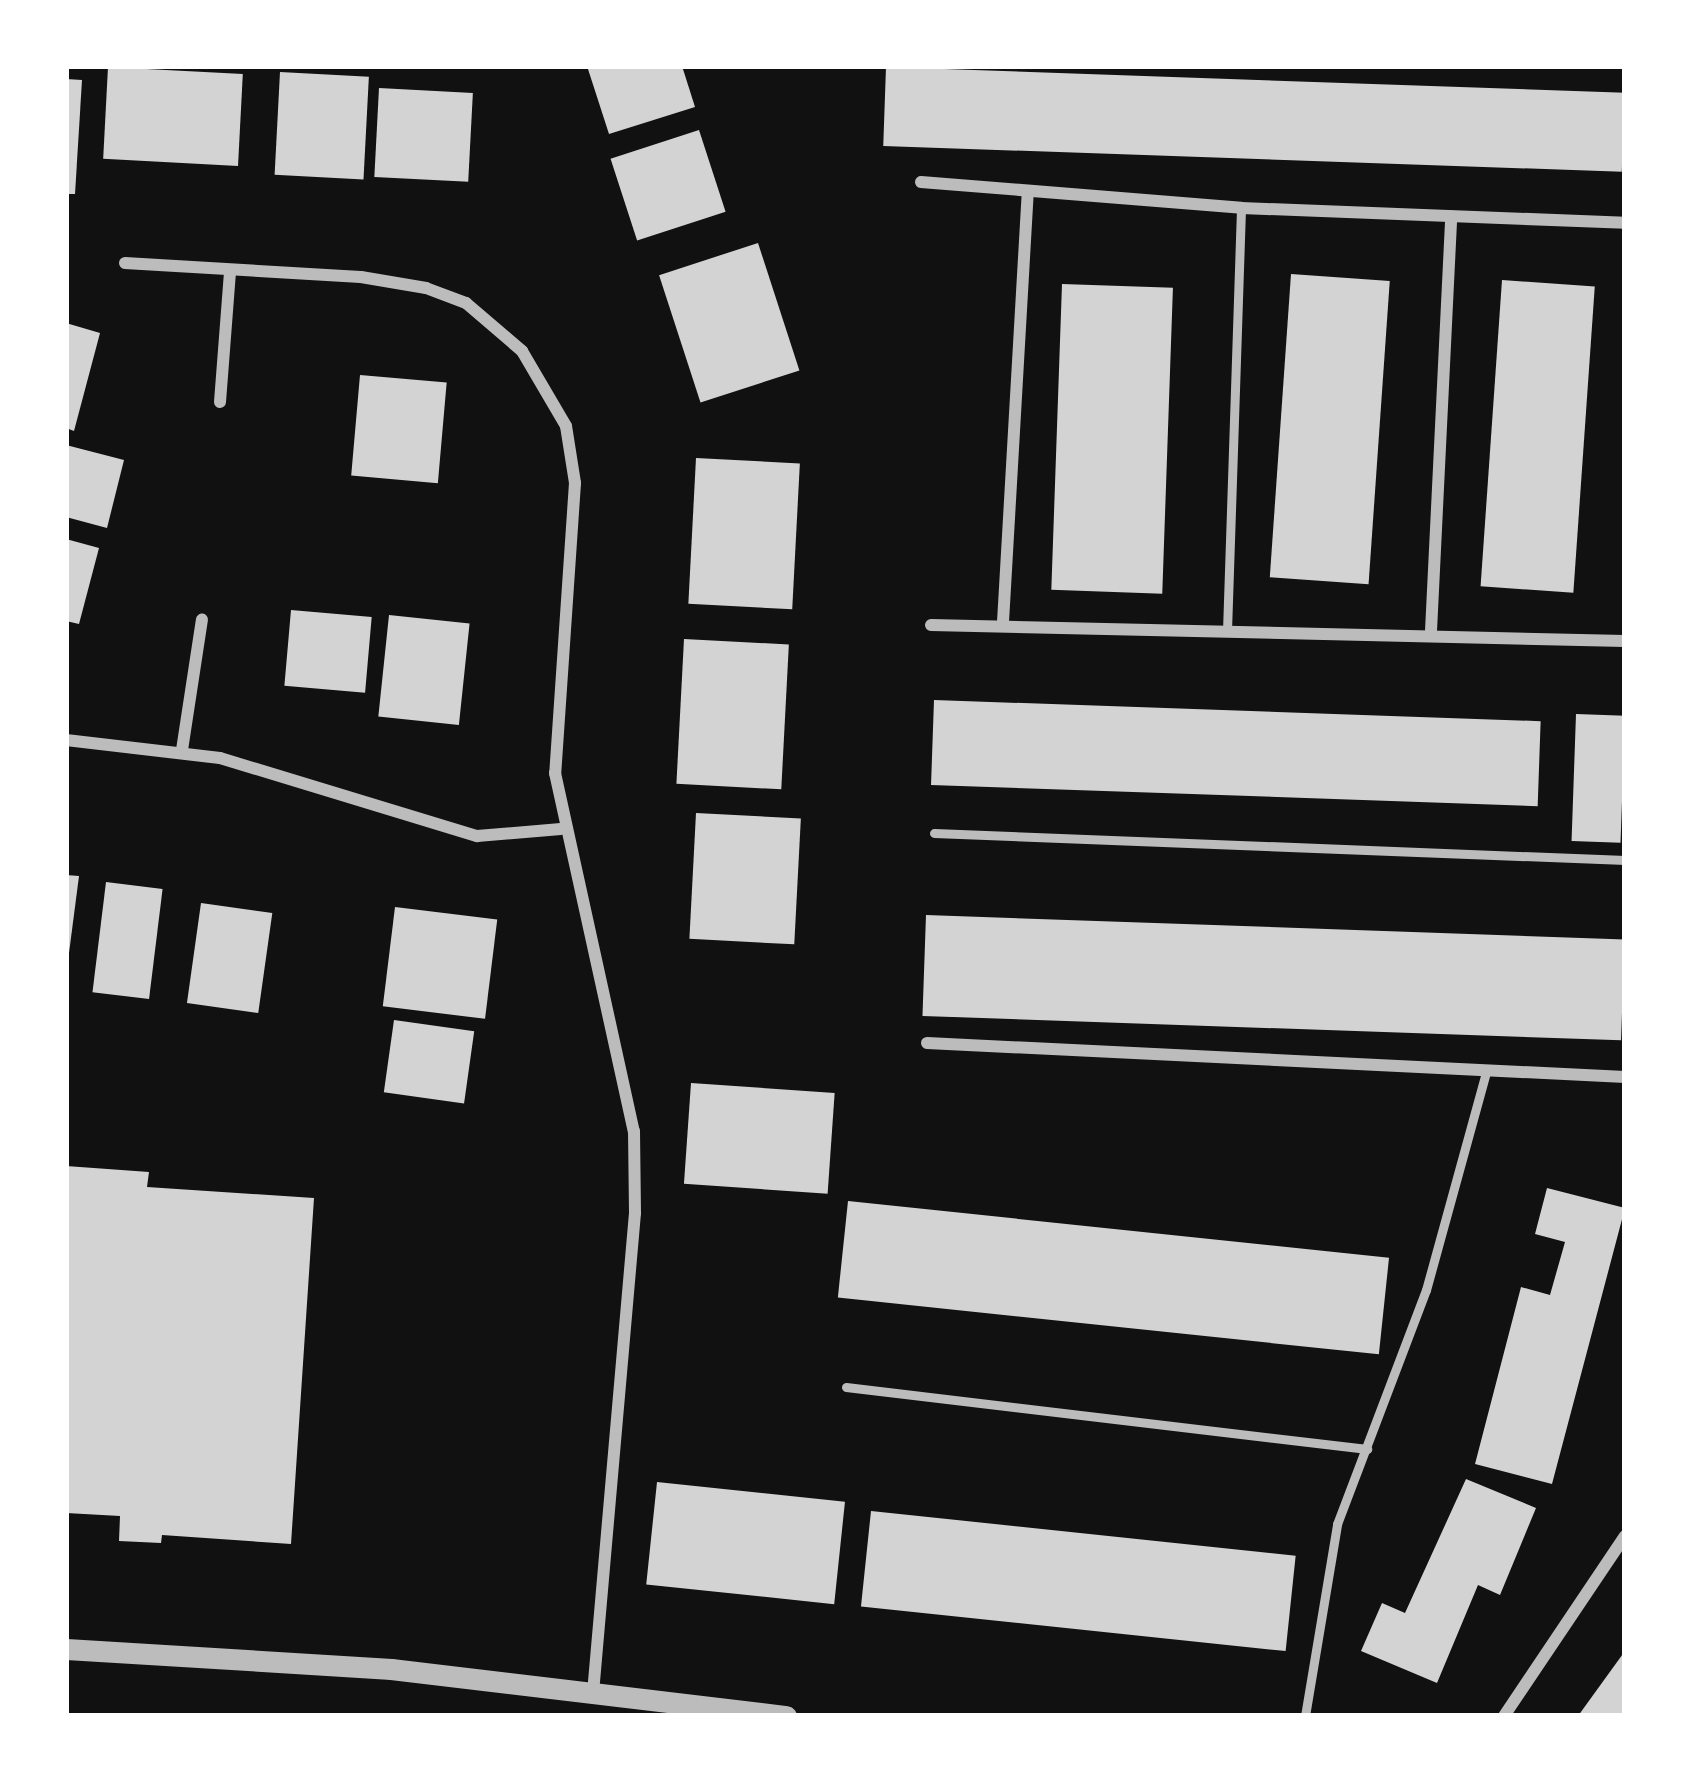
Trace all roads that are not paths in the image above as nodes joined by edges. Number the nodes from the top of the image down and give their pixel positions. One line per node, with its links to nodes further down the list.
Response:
1 (921, 182): 2 (street)
2 (1028, 193): 3 (street); 10 (street)
3 (1241, 208): 4 (street); 12 (lane)
4 (1451, 216): 5 (street); 13 (street)
5 (1625, 223)
6 (125, 263): 7 (street)
7 (230, 271): 8 (street); 17 (street)
8 (220, 402)
9 (202, 620): 16 (street)
10 (1003, 622): 11 (street); 12 (street)
11 (931, 625)
12 (1227, 631): 13 (street)
13 (1431, 631): 14 (street)
14 (1625, 641)
15 (66, 740): 16 (street)
16 (182, 750): 17 (street)
17 (561, 829): 27 (street)
18 (934, 833): 19 (lane)
19 (1625, 860)
20 (927, 1043): 21 (street)
21 (1486, 1072): 22 (street); 24 (lane)
22 (1625, 1076)
23 (846, 1387): 24 (lane)
24 (1367, 1449): 29 (lane)
25 (1625, 1536): 30 (street)
26 (66, 1648): 27 (street)
27 (592, 1690): 28 (street)
28 (786, 1716)
29 (1305, 1716)
30 (1504, 1716)

